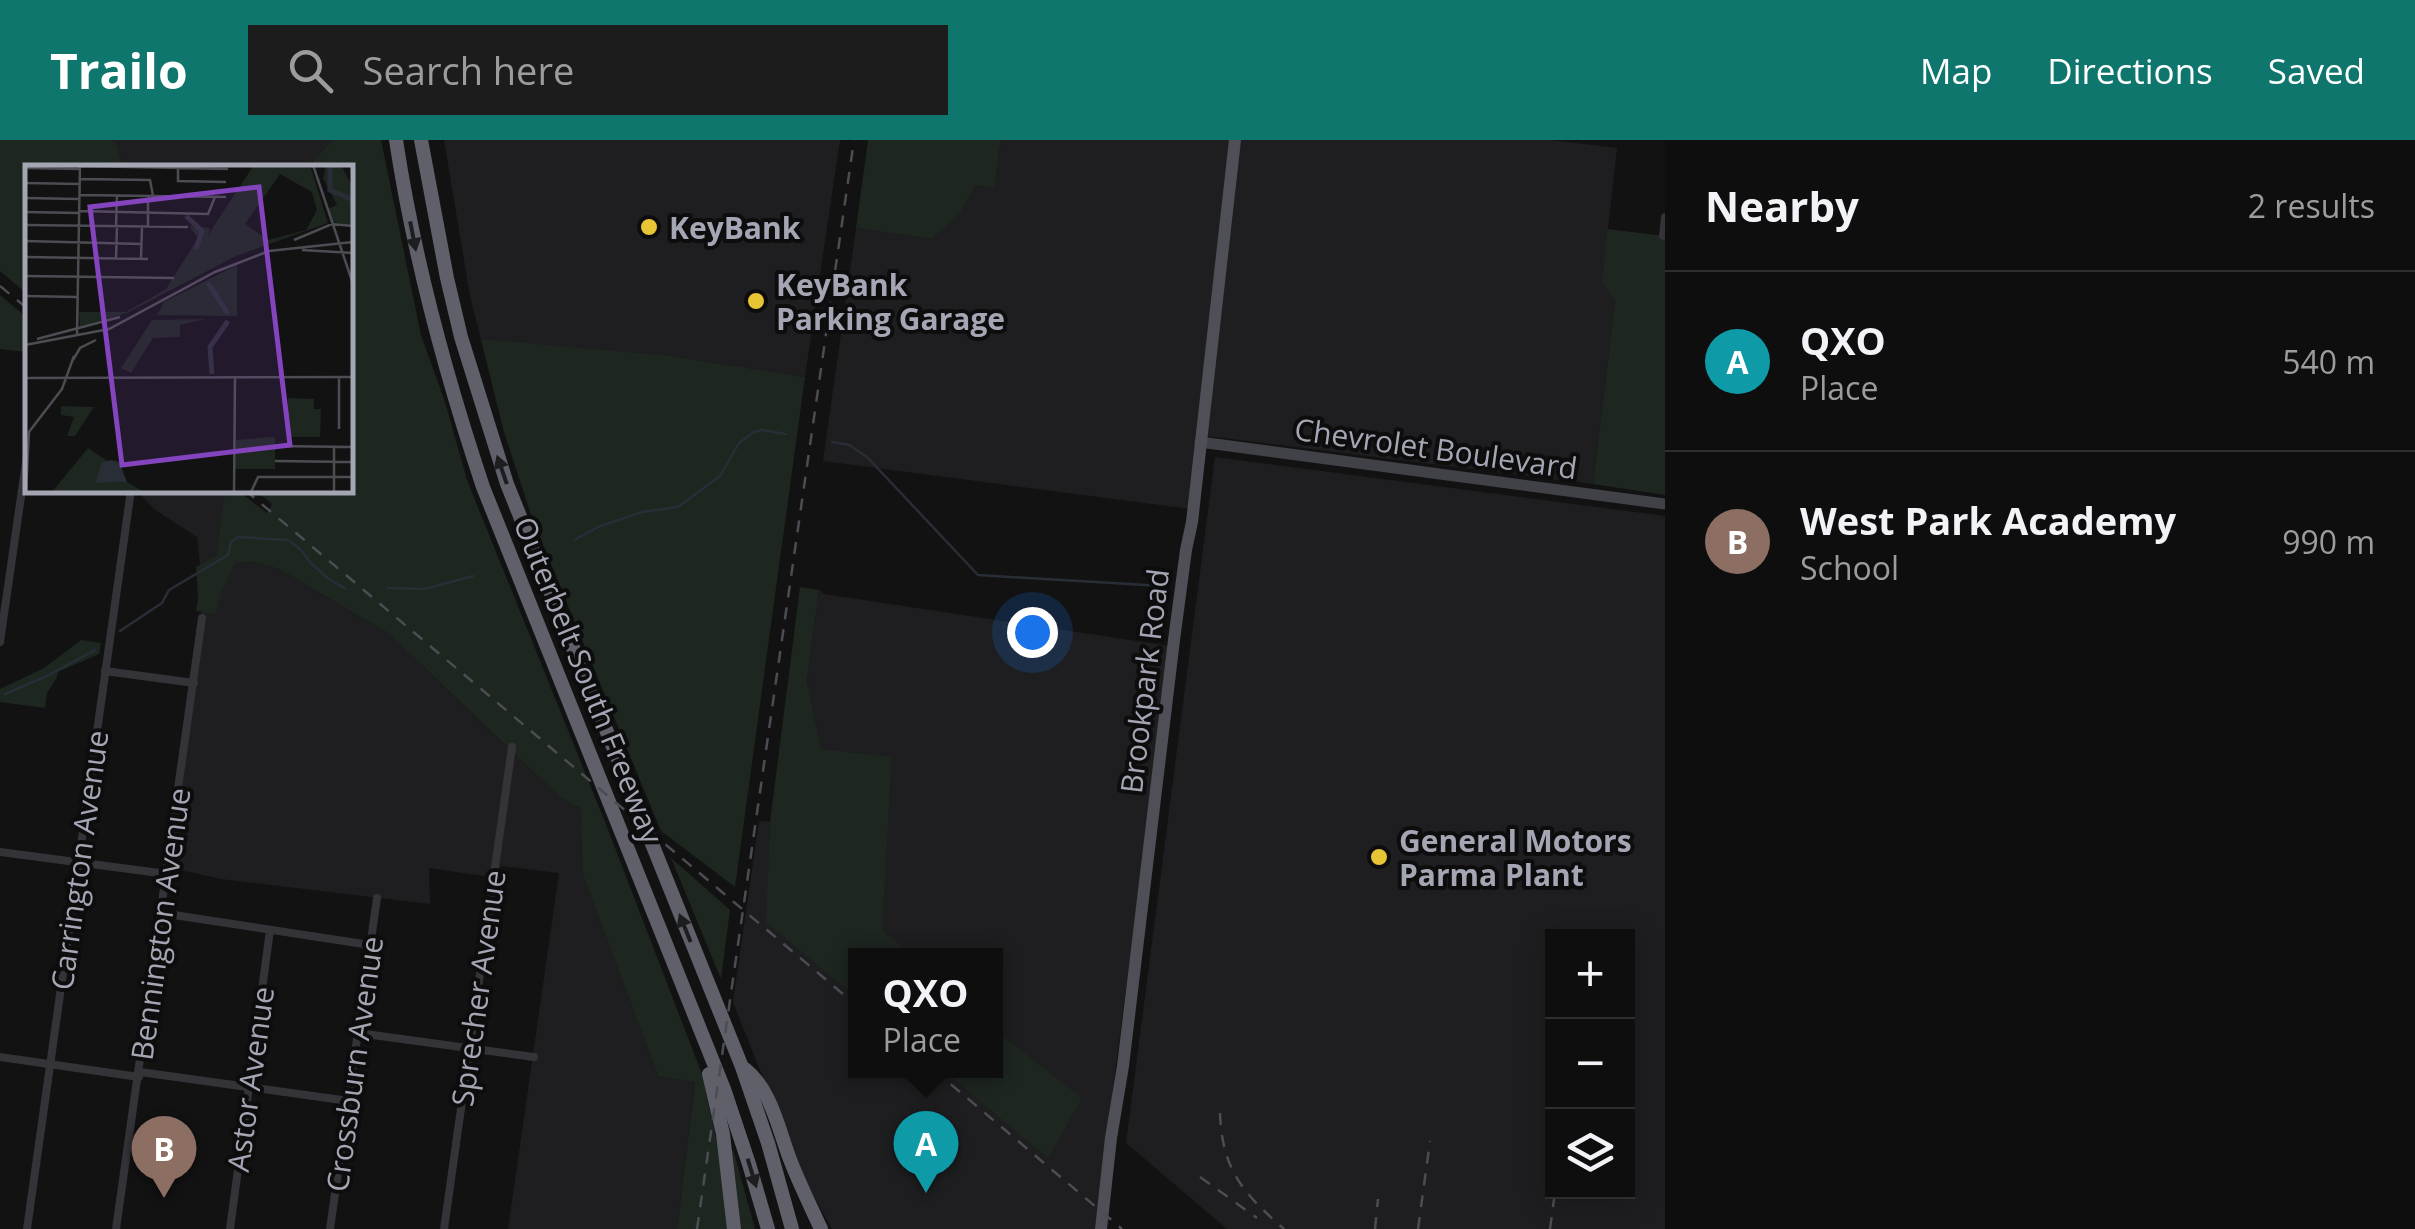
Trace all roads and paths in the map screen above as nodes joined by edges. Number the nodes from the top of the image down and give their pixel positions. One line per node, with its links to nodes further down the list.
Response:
1 (394, 140): 22 (highway, Outerbelt South Freeway, one-way to 22)
2 (420, 140): 28 (highway, Outerbelt South Freeway, one-way to 2)
3 (1234, 140): 6 (main road, Brookpark Road)
4 (1665, 216): 5 (street)
5 (1662, 236)
6 (1200, 442): 9 (main road, Chevrolet Boulevard); 41 (main road, Brookpark Road)
7 (25, 469): 11 (street)
8 (130, 492): 12 (street, Carrington Avenue)
9 (1665, 504)
10 (202, 618): 13 (street, Bennington Avenue)
11 (0, 642)
12 (105, 671): 13 (street); 16 (street, Carrington Avenue)
13 (194, 683): 17 (street, Bennington Avenue)
14 (512, 747): 24 (street, Sprecher Avenue)
15 (0, 852): 16 (street)
16 (78, 863): 17 (street); 27 (street, Carrington Avenue)
17 (167, 874): 19 (street, Bennington Avenue)
18 (376, 898): 21 (street, Crossburn Avenue)
19 (161, 914): 20 (street); 29 (street, Bennington Avenue)
20 (270, 930): 21 (street); 30 (street, Astor Avenue)
21 (370, 946): 23 (street, Crossburn Avenue)
22 (700, 1027): 37 (highway); 38 (highway, Outerbelt South Freeway, one-way to 38)
23 (358, 1033): 24 (street); 31 (street, Crossburn Avenue)
24 (470, 1047): 25 (street); 36 (street, Sprecher Avenue)
25 (534, 1056)
26 (0, 1057): 27 (street)
27 (50, 1063): 29 (street); 32 (street, Carrington Avenue)
28 (742, 1067): 39 (highway, Outerbelt South Freeway); 40 (highway)
29 (139, 1075): 30 (street); 33 (street, Bennington Avenue)
30 (249, 1088): 31 (street); 34 (street, Astor Avenue)
31 (349, 1102): 35 (street, Crossburn Avenue)
32 (27, 1229)
33 (116, 1229)
34 (230, 1229)
35 (330, 1229)
36 (444, 1229)
37 (734, 1229)
38 (768, 1229)
39 (792, 1229)
40 (822, 1229)
41 (1101, 1229)

